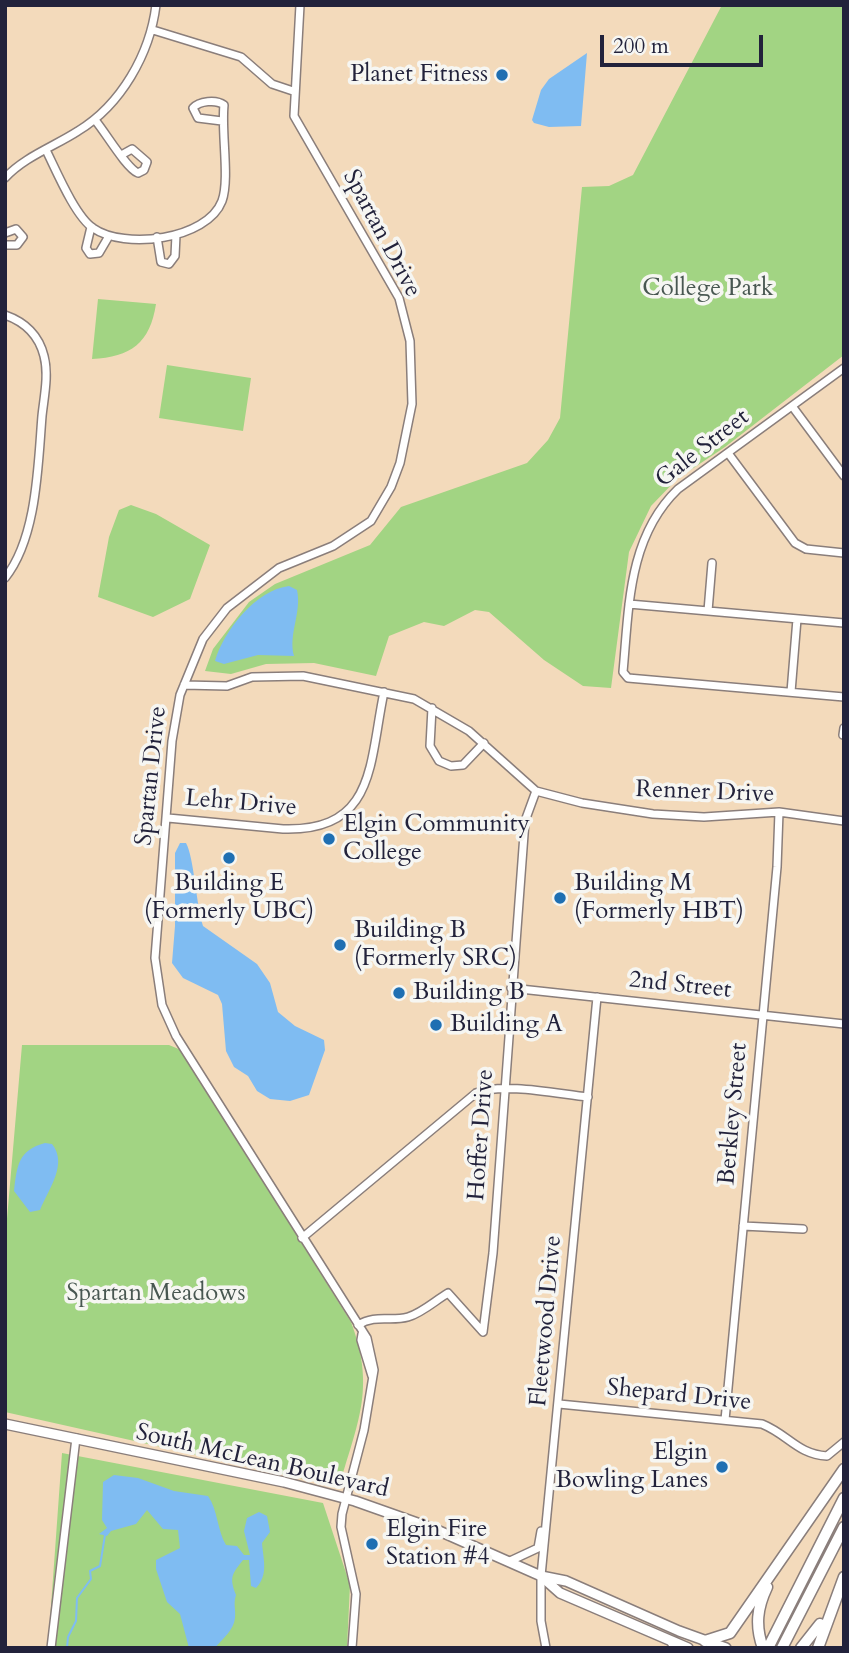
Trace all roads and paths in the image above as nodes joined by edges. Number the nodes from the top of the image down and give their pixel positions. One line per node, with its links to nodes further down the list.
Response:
1 (156, 5): 3 (street)
2 (300, 5): 4 (street, Spartan Drive)
3 (153, 30): 4 (street); 5 (street)
4 (293, 91): 28 (street, Spartan Drive)
5 (95, 120): 7 (street); 8 (street)
6 (222, 121): 6 (street); 12 (street)
7 (46, 150): 9 (street); 10 (street)
8 (123, 154)
9 (5, 178)
10 (91, 227): 13 (street); 13 (street)
11 (5, 233): 15 (street)
12 (176, 235): 14 (street); 14 (street)
13 (109, 236): 14 (street)
14 (158, 237)
15 (5, 245)
16 (5, 315): 23 (street)
17 (844, 368): 18 (street, Gale Street)
18 (792, 406): 19 (street, Gale Street); 20 (street)
19 (728, 453): 21 (street); 24 (street, Gale Street)
20 (844, 476)
21 (844, 553)
22 (712, 563): 25 (street)
23 (5, 578)
24 (629, 604): 25 (street); 30 (street, Gale Street)
25 (708, 611): 26 (street)
26 (797, 619): 27 (street); 30 (street)
27 (844, 623)
28 (184, 685): 29 (street, Renner Drive); 38 (street, Spartan Drive)
29 (384, 692): 32 (street, Renner Drive); 38 (street, Lehr Drive)
30 (792, 692): 31 (street)
31 (844, 697)
32 (432, 708): 35 (street, Renner Drive); 35 (street)
33 (844, 728): 34 (street)
34 (843, 735)
35 (484, 743): 36 (street, Renner Drive)
36 (536, 791): 37 (street, Renner Drive); 40 (street, Hoffer Drive)
37 (779, 813): 39 (street, Renner Drive); 42 (street, Berkley Street)
38 (168, 818): 48 (street, Spartan Drive)
39 (844, 821)
40 (511, 988): 41 (street, 2nd Street); 44 (street, Hoffer Drive)
41 (597, 997): 42 (street, 2nd Street); 45 (street, Fleetwood Drive)
42 (763, 1015): 43 (street, 2nd Street); 46 (street, Berkley Street)
43 (844, 1024)
44 (503, 1089): 45 (street); 48 (street); 49 (street, Hoffer Drive)
45 (588, 1097): 50 (street, Fleetwood Drive)
46 (743, 1226): 47 (street); 51 (street, Berkley Street)
47 (803, 1229)
48 (302, 1238): 49 (street, Spartan Drive)
49 (358, 1325): 56 (street, Spartan Drive)
50 (559, 1404): 51 (street, Shepard Drive); 58 (street, Fleetwood Drive)
51 (725, 1420): 54 (street, Shepard Drive)
52 (5, 1424): 53 (main road, South McLean Boulevard)
53 (76, 1438): 56 (main road, South McLean Boulevard); 67 (street)
54 (844, 1442)
55 (844, 1469): 60 (highway)
56 (344, 1498): 61 (main road, South McLean Boulevard); 68 (street, Spartan Drive)
57 (844, 1498): 73 (highway)
58 (547, 1519): 61 (street); 62 (street, Fleetwood Drive)
59 (844, 1527): 74 (highway)
60 (784, 1556): 65 (highway); 72 (highway)
61 (510, 1562): 62 (main road, South McLean Boulevard)
62 (541, 1576): 65 (main road, South McLean Boulevard); 66 (main road, South McLean Boulevard); 69 (street, Fleetwood Drive)
63 (844, 1577): 64 (highway)
64 (836, 1596): 75 (highway); 76 (highway)
65 (705, 1641): 71 (main road, South McLean Boulevard)
66 (675, 1645): 70 (main road, South McLean Boulevard)
67 (51, 1648)
68 (352, 1648)
69 (546, 1648)
70 (688, 1648)
71 (726, 1648)
72 (763, 1648)
73 (768, 1648)
74 (782, 1648)
75 (801, 1648)
76 (818, 1648)

